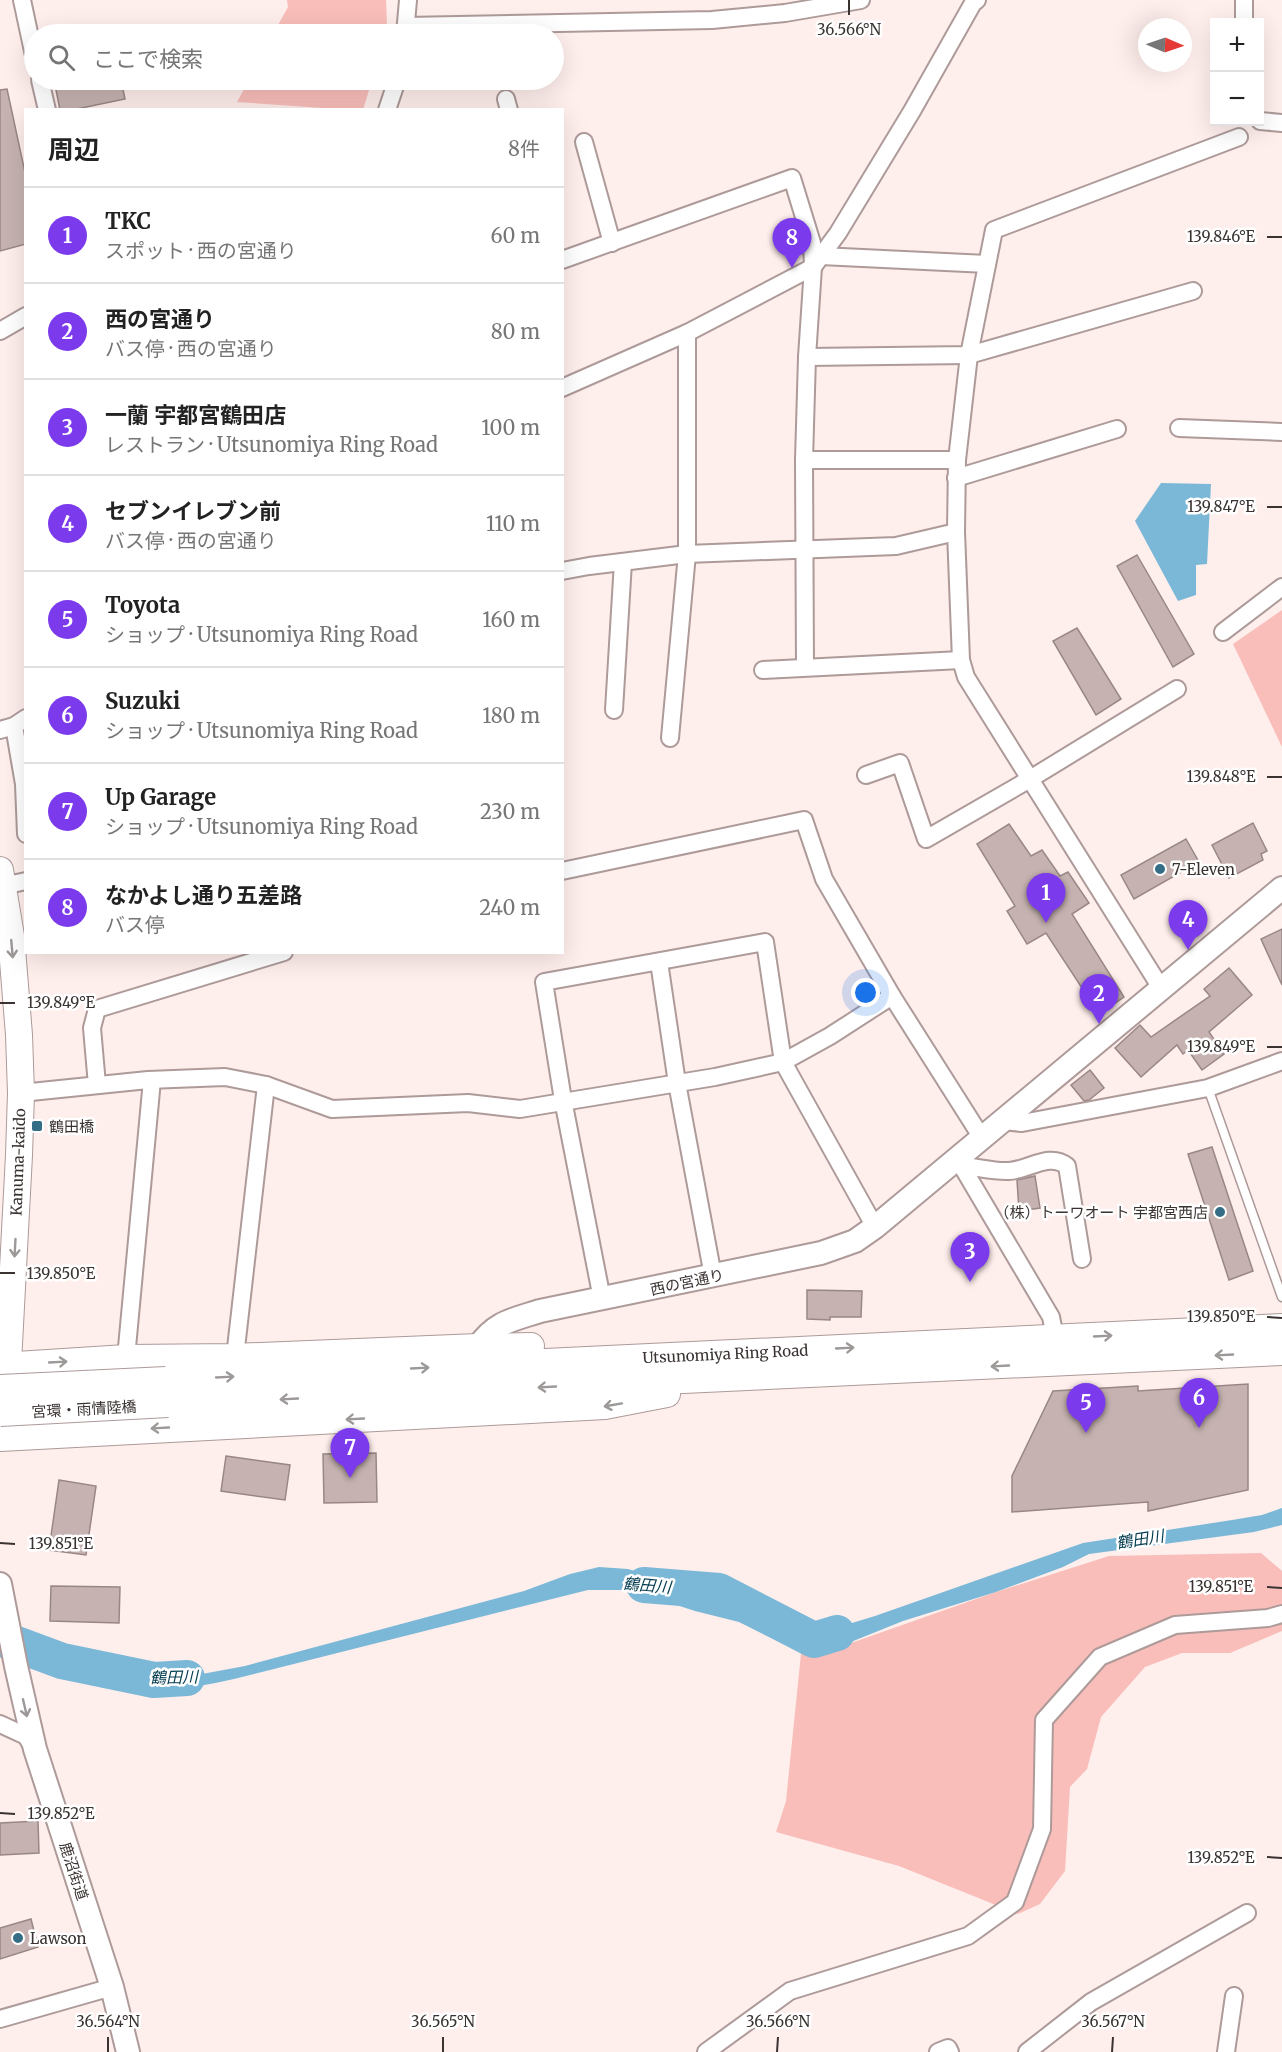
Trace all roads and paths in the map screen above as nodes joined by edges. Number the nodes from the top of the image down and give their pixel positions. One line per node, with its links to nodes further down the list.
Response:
1 (22, 0): 7 (street)
2 (408, 0): 8 (street)
3 (861, 0): 9 (street)
4 (977, 0): 20 (street)
5 (1244, 0): 6 (street)
6 (1244, 18)
7 (27, 24)
8 (406, 24)
9 (564, 25)
10 (42, 90): 12 (street)
11 (394, 90): 13 (street)
12 (47, 108)
13 (388, 108)
14 (1264, 121): 15 (street)
15 (1282, 123)
16 (1239, 137): 21 (street)
17 (584, 142): 18 (street)
18 (612, 243): 19 (street); 20 (street)
19 (564, 259)
20 (817, 261): 21 (street); 25 (street); 27 (street)
21 (987, 264): 26 (street)
22 (1193, 291): 26 (street)
23 (24, 317): 24 (street)
24 (0, 331)
25 (687, 333): 28 (street); 39 (street)
26 (969, 355): 27 (street); 35 (street)
27 (807, 357): 34 (street)
28 (564, 387)
29 (1282, 427): 32 (street)
30 (1179, 428): 32 (street)
31 (1117, 429): 36 (street)
32 (1282, 432): 33 (street)
33 (1282, 442)
34 (804, 460): 35 (street); 38 (street)
35 (957, 460): 36 (street)
36 (956, 478): 37 (street)
37 (956, 532): 38 (street); 44 (street)
38 (806, 549): 39 (street); 45 (street)
39 (687, 554): 40 (street); 50 (street)
40 (623, 562): 41 (street); 48 (street)
41 (564, 571)
42 (1282, 588): 43 (street)
43 (1223, 632)
44 (961, 660): 45 (street); 52 (street)
45 (805, 667): 46 (street)
46 (763, 670)
47 (1177, 689): 52 (street)
48 (614, 710)
49 (13, 724): 53 (street)
50 (670, 738)
51 (866, 775): 52 (street)
52 (1030, 779): 59 (street)
53 (24, 784)
54 (564, 871): 60 (street)
55 (9, 879): 68 (main road, Kanuma-kaido, one-way to 68)
56 (1282, 888): 59 (street, 西の宮通り)
57 (278, 954): 65 (street)
58 (659, 962): 62 (street); 64 (street); 69 (street)
59 (1161, 988): 70 (street, 西の宮通り)
60 (892, 996): 62 (street); 71 (street)
61 (1282, 1061): 67 (street)
62 (783, 1062): 64 (street); 73 (street)
63 (152, 1080): 65 (street); 66 (street); 84 (street)
64 (677, 1083): 69 (street); 75 (street)
65 (97, 1085): 68 (street)
66 (266, 1085): 69 (street); 83 (street)
67 (1208, 1088): 70 (street); 76 (lane)
68 (21, 1093): 86 (main road, Kanuma-kaido, one-way to 86)
69 (563, 1100): 77 (street)
70 (1003, 1121): 71 (street, 西の宮通り)
71 (981, 1138): 72 (street, 西の宮通り)
72 (960, 1162): 73 (street, 西の宮通り); 74 (street); 79 (street)
73 (875, 1227): 75 (street, 西の宮通り)
74 (1082, 1259)
75 (714, 1276): 77 (street, 西の宮通り)
76 (1282, 1297)
77 (602, 1299): 80 (street, 西の宮通り)
78 (1282, 1327): 79 (main road, Utsunomiya Ring Road, one-way to 78)
79 (1057, 1338): 81 (main road, Utsunomiya Ring Road, one-way to 79); 85 (street)
80 (478, 1347): 81 (main road); 83 (main road)
81 (756, 1352): 88 (main road, Utsunomiya Ring Road, one-way to 81)
82 (1282, 1352): 85 (main road, Utsunomiya Ring Road, one-way to 85)
83 (235, 1357): 84 (main road)
84 (126, 1358): 86 (main road, one-way to 84)
85 (1058, 1363): 87 (main road, Utsunomiya Ring Road, one-way to 87)
86 (3, 1373): 88 (main road, 宮環・雨情陸橋, bridge); 89 (main road, Kanuma-kaido)
87 (752, 1377): 88 (main road, Utsunomiya Ring Road, one-way to 88); 89 (main road, one-way to 89)
88 (167, 1392): 89 (main road, 宮環・雨情陸橋, bridge)
89 (0, 1436)
90 (0, 1584): 93 (street, 鹿沼街道, one-way to 93)
91 (1282, 1614): 99 (street)
92 (0, 1724): 93 (street)
93 (35, 1749): 95 (street, 鹿沼街道)
94 (1247, 1913): 102 (street)
95 (112, 1987): 97 (street); 98 (street, 鹿沼街道)
96 (1234, 1996): 103 (street)
97 (0, 2019)
98 (128, 2052)
99 (706, 2052)
100 (938, 2052): 101 (street)
101 (950, 2052)
102 (1027, 2052)
103 (1226, 2052)

